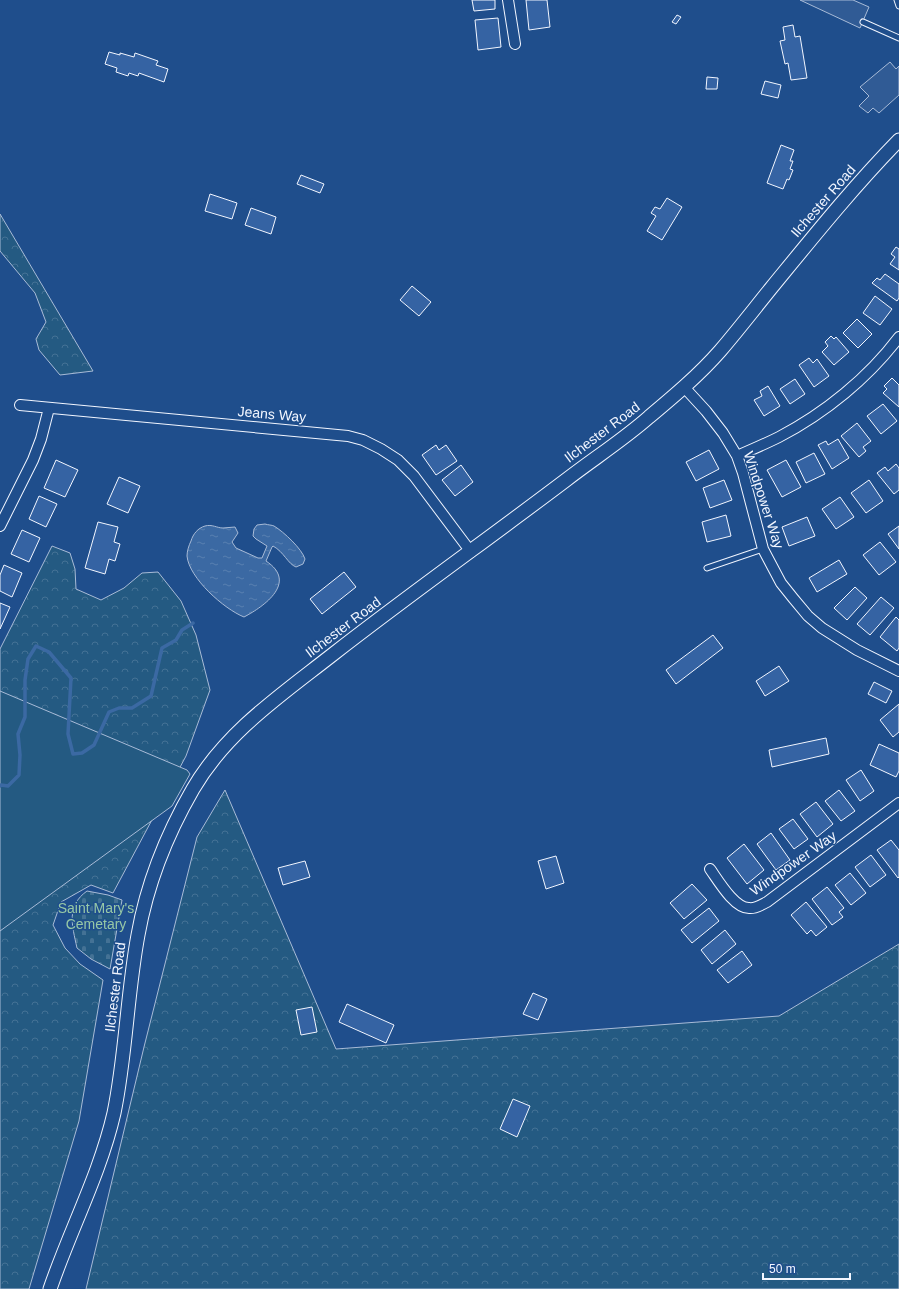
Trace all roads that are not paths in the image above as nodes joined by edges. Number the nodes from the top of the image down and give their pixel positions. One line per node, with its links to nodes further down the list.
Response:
1 (508, 0): 6 (street)
2 (897, 0): 3 (lane)
3 (899, 6)
4 (863, 22): 5 (lane)
5 (899, 38)
6 (515, 44)
7 (899, 140): 9 (street, Ilchester Road)
8 (899, 337): 12 (street)
9 (684, 387): 12 (street, Windpower Way); 15 (street, Ilchester Road)
10 (20, 405): 11 (street, Jeans Way)
11 (49, 408): 13 (street); 15 (street, Jeans Way)
12 (737, 456): 14 (street, Windpower Way)
13 (0, 526)
14 (763, 548): 16 (lane); 17 (street, Windpower Way)
15 (471, 552): 20 (street, Ilchester Road)
16 (707, 568)
17 (899, 671)
18 (899, 803): 19 (street, Windpower Way)
19 (710, 869)
20 (50, 1289)

